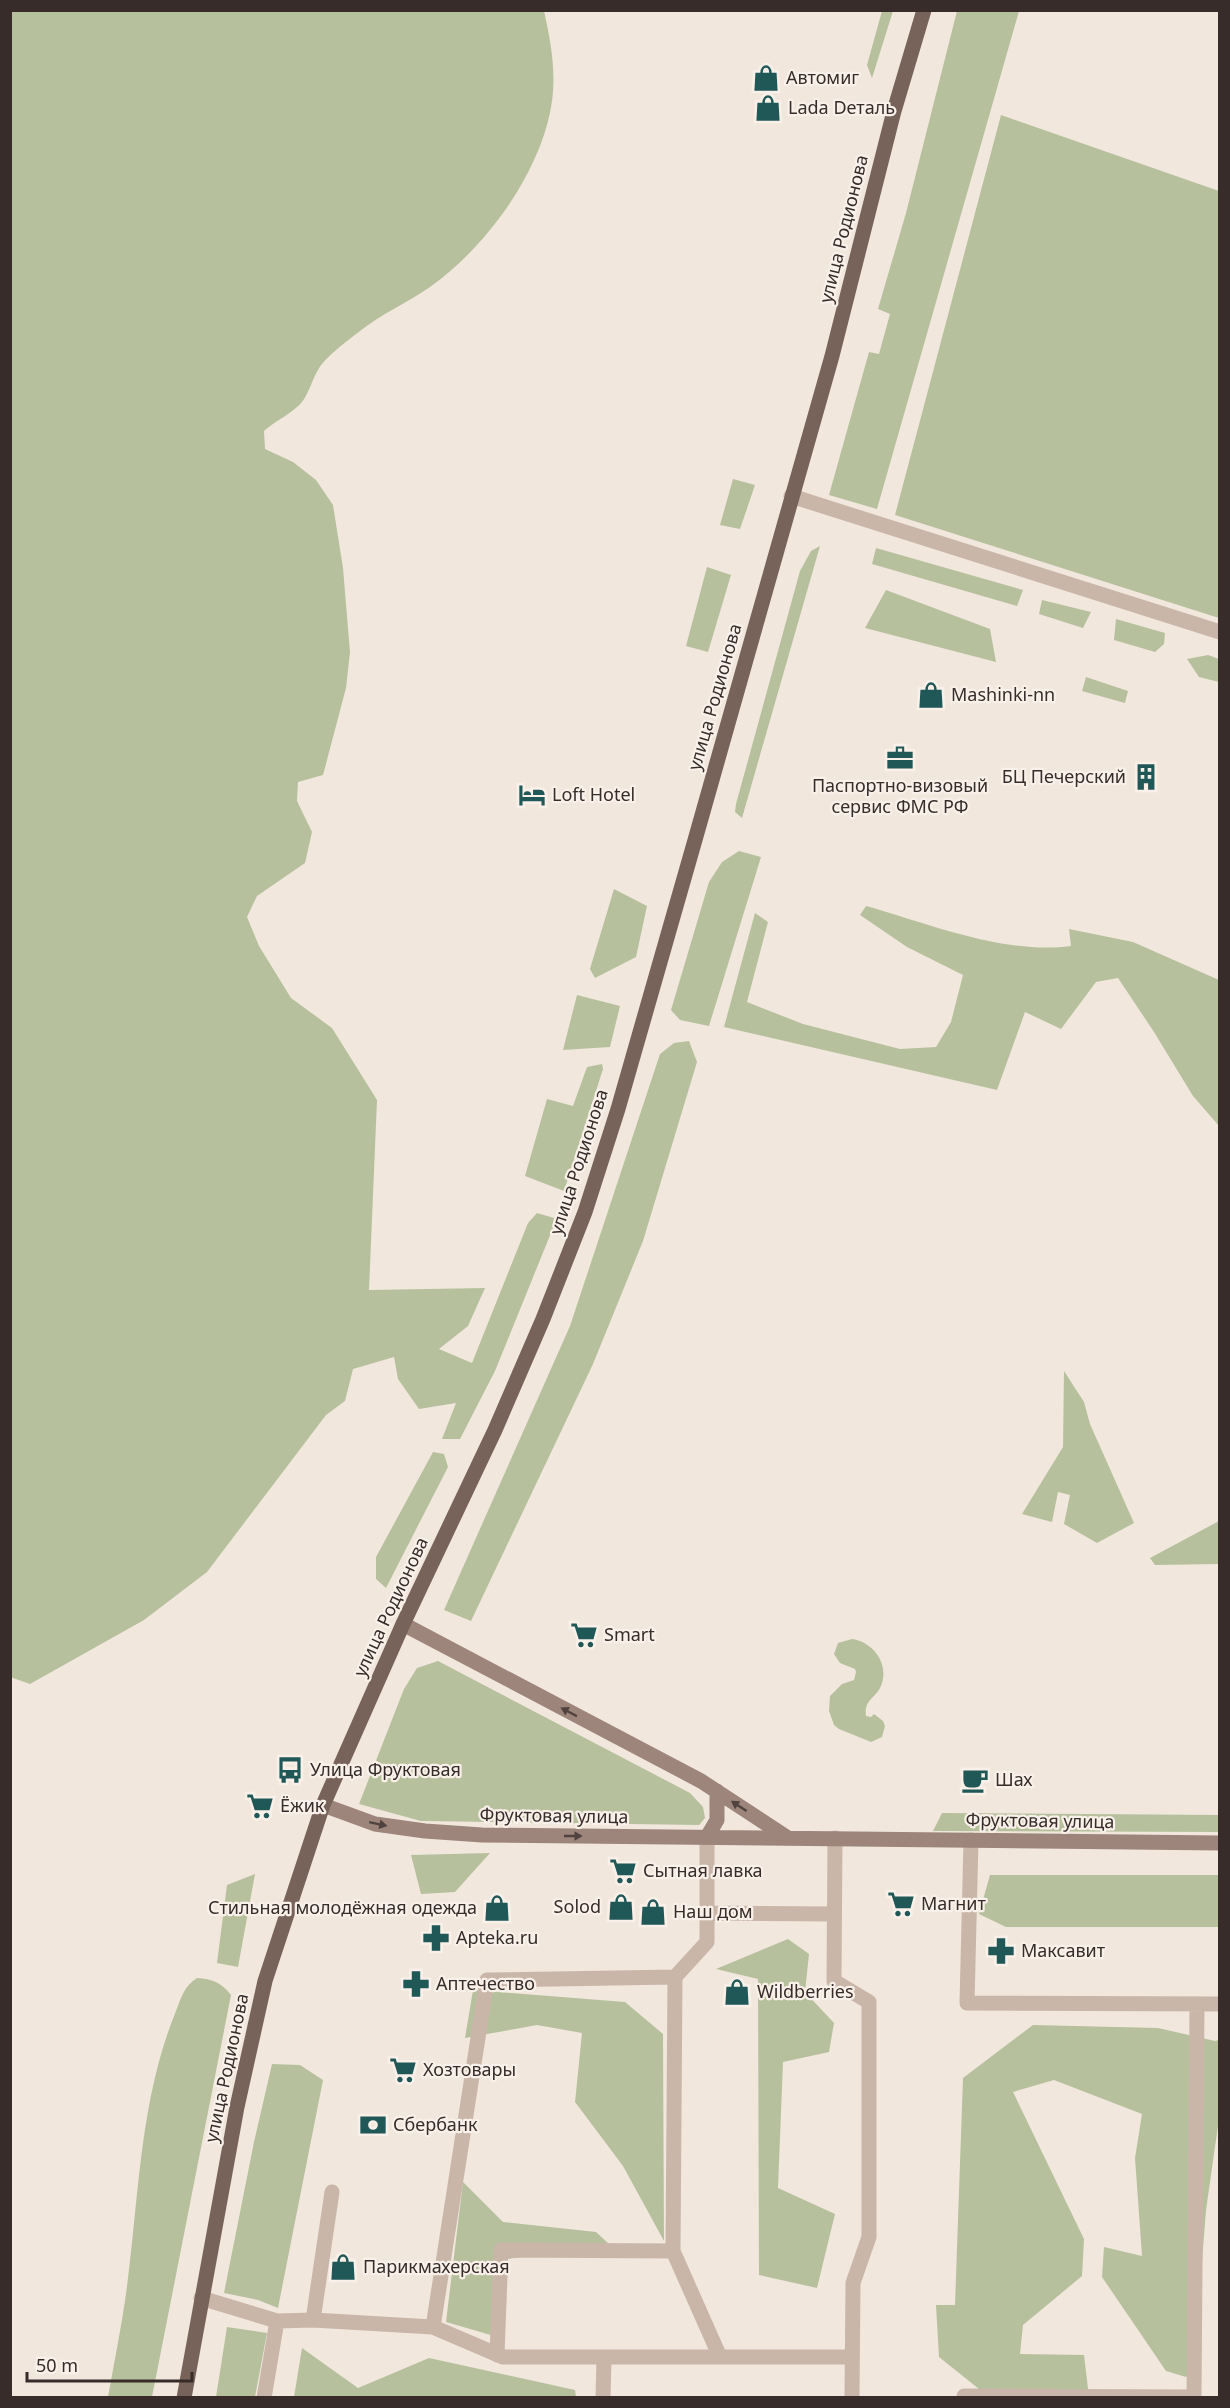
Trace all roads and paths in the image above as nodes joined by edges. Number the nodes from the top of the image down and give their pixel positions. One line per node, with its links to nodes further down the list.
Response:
1 (924, 10): 2 (main road, улица Родионова)
2 (791, 496): 3 (street); 4 (main road, улица Родионова)
3 (1220, 632)
4 (404, 1624): 5 (street, one-way to 4); 6 (main road, улица Родионова)
5 (717, 1791): 7 (street); 8 (street, one-way to 5)
6 (323, 1805): 7 (street, Фруктовая улица, one-way to 7); 19 (main road, улица Родионова)
7 (706, 1837): 8 (street, Фруктовая улица); 12 (street)
8 (788, 1838): 9 (street, Фруктовая улица)
9 (835, 1838): 10 (street, Фруктовая улица); 13 (street)
10 (971, 1840): 11 (street, Фруктовая улица); 15 (street)
11 (1220, 1843)
12 (707, 1913): 13 (street); 14 (street)
13 (834, 1914): 26 (street)
14 (675, 1977): 18 (street); 22 (street)
15 (1197, 2004): 16 (street); 27 (street)
16 (1220, 2004)
17 (332, 2192): 20 (street)
18 (673, 2251): 23 (street); 25 (street)
19 (201, 2298): 21 (street); 28 (main road, улица Родионова)
20 (313, 2319): 21 (street); 22 (street)
21 (277, 2321): 29 (street)
22 (433, 2327): 23 (street)
23 (497, 2355): 24 (street)
24 (604, 2357): 25 (street); 30 (street)
25 (720, 2357): 26 (street)
26 (851, 2357): 31 (street)
27 (964, 2396)
28 (184, 2397)
29 (264, 2397)
30 (603, 2397)
31 (852, 2397)

